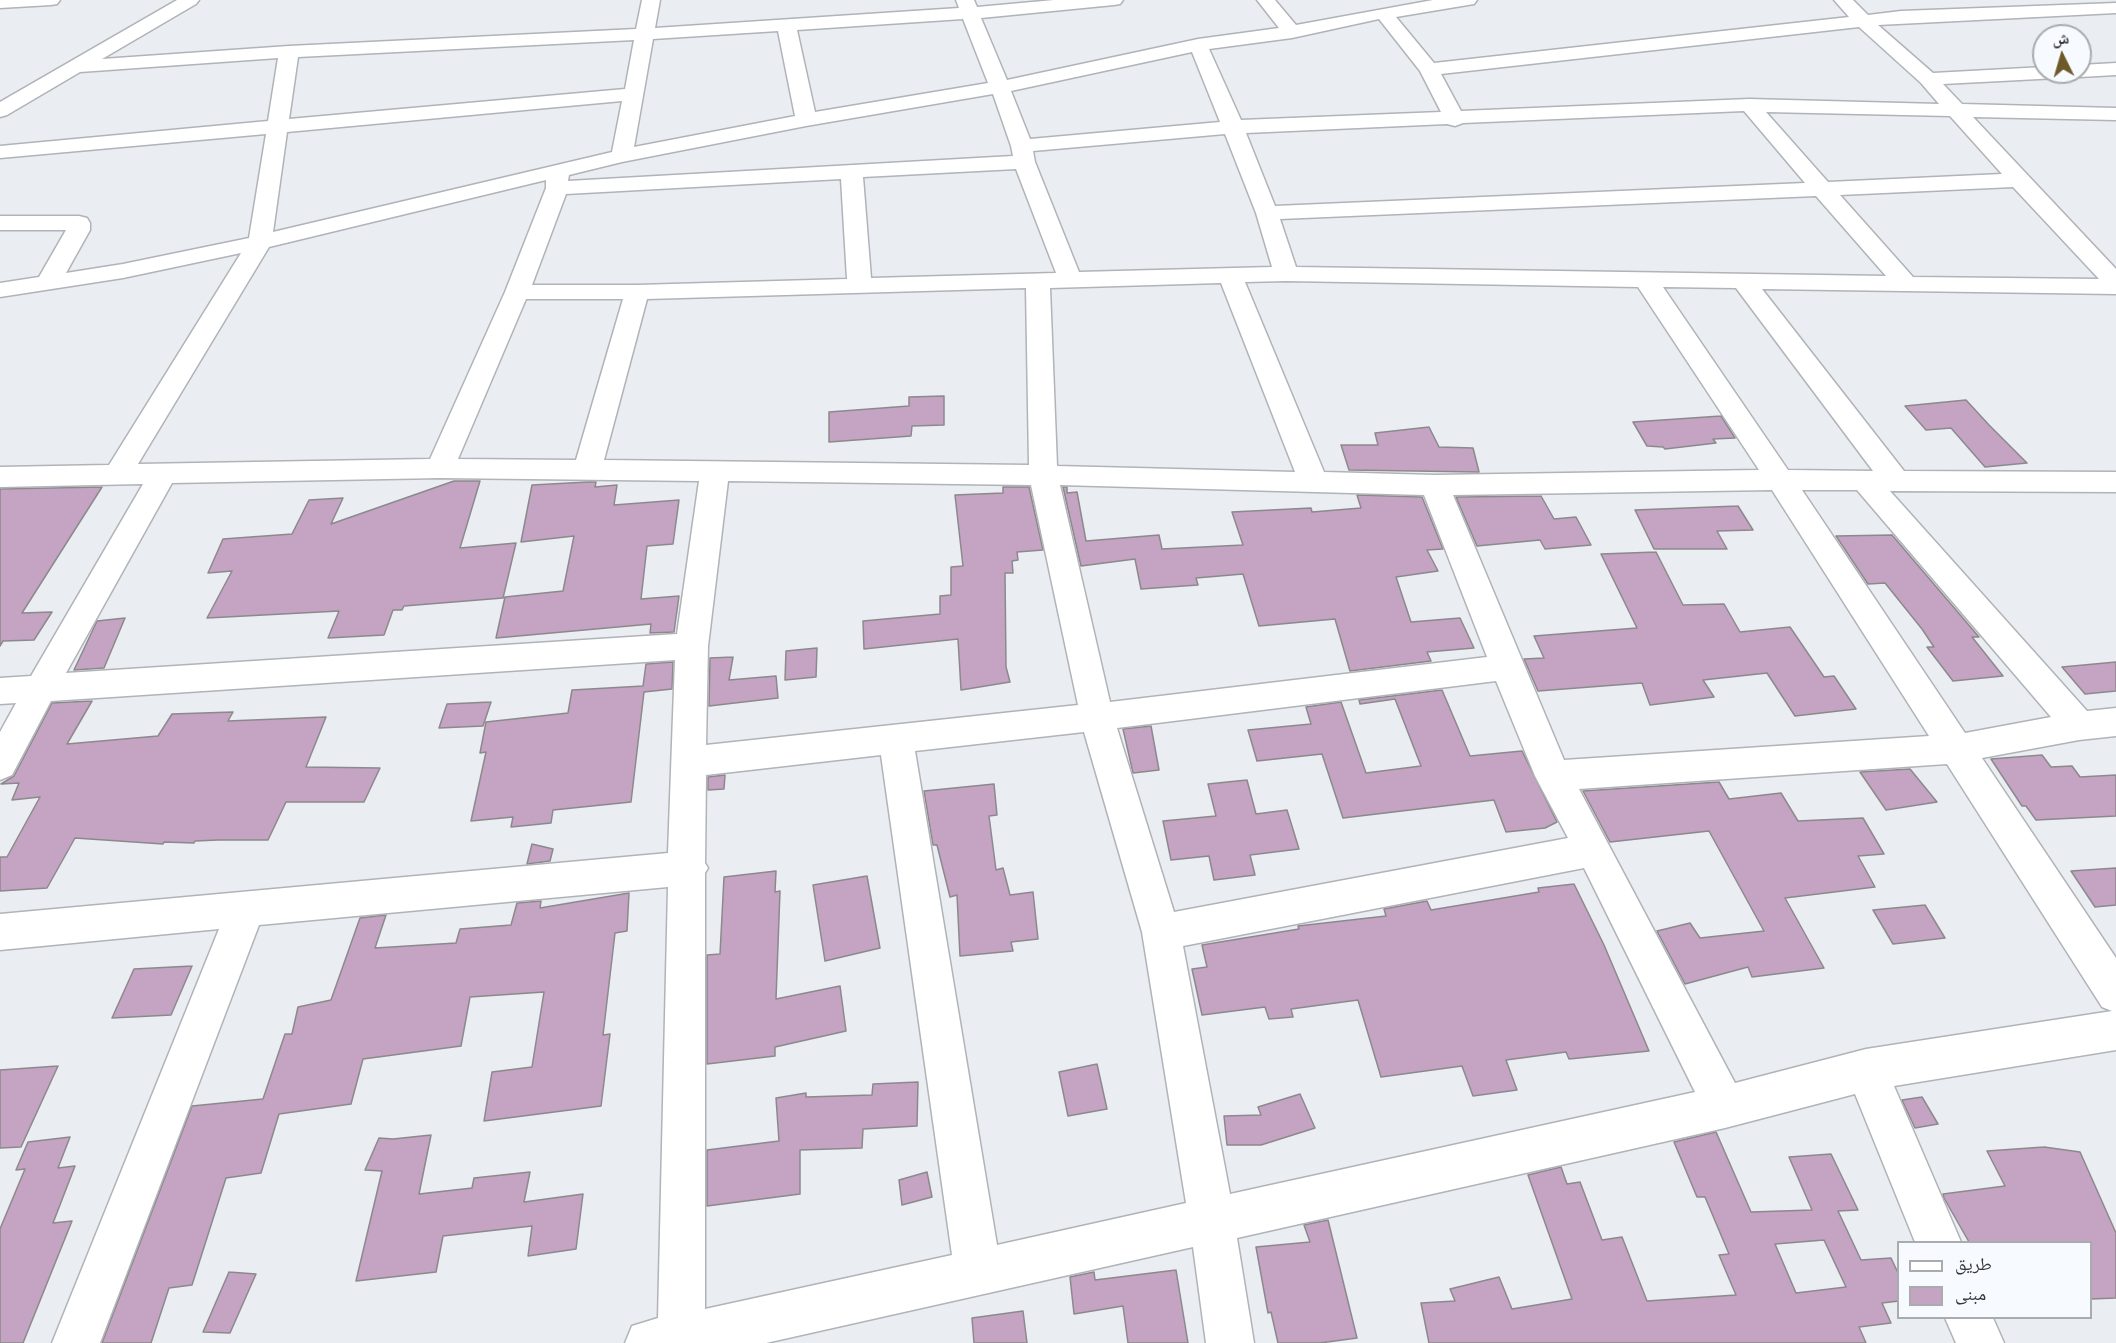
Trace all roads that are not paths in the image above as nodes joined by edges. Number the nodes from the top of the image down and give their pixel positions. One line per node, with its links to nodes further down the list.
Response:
1 (51, 0): 8 (street)
2 (190, 0): 18 (street)
3 (651, 0): 15 (street)
4 (1114, 0): 9 (street)
5 (1266, 0): 14 (street)
6 (1468, 0): 11 (street)
7 (1843, 0): 12 (street)
8 (0, 3)
9 (968, 6): 13 (street); 24 (street)
10 (2116, 8): 12 (street)
11 (1383, 13): 14 (street); 19 (street)
12 (1865, 23): 19 (street); 23 (street)
13 (786, 24): 15 (street); 30 (street)
14 (1292, 32): 16 (street)
15 (643, 34): 17 (street); 25 (street)
16 (1198, 45): 24 (street); 32 (street)
17 (289, 52): 18 (street); 33 (street)
18 (75, 67): 27 (street)
19 (1429, 69): 31 (street)
20 (2116, 69): 21 (street)
21 (2092, 70)
22 (2032, 73): 23 (street)
23 (1928, 79): 28 (street)
24 (1000, 87): 30 (street); 35 (street)
25 (633, 94): 33 (street); 36 (street)
26 (1749, 105): 28 (street); 31 (street); 40 (street)
27 (0, 111)
28 (1957, 111): 29 (street); 39 (street)
29 (2113, 116)
30 (806, 120): 36 (street)
31 (1455, 120): 32 (street)
32 (1233, 127): 35 (street); 41 (street)
33 (278, 128): 34 (street); 43 (street)
34 (0, 152)
35 (1023, 154): 37 (street); 47 (street)
36 (621, 156): 38 (street)
37 (852, 172): 38 (street); 50 (street)
38 (557, 180): 43 (street); 54 (street)
39 (2019, 180): 40 (street); 52 (street)
40 (1822, 189): 41 (street); 51 (street)
41 (1267, 213): 45 (street)
42 (0, 222): 49 (street)
43 (260, 242): 49 (street); 60 (street)
44 (1230, 274): 45 (street); 47 (street); 65 (street)
45 (1286, 274): 46 (street)
46 (1644, 279): 48 (street); 63 (street)
47 (1054, 280): 50 (street); 61 (street)
48 (1744, 282): 51 (street); 66 (street)
49 (47, 284): 53 (street)
50 (859, 285): 55 (street)
51 (1906, 285): 52 (street)
52 (2116, 285)
53 (0, 290)
54 (518, 292): 55 (street); 56 (street)
55 (637, 292): 57 (street)
56 (440, 468): 57 (street); 59 (street)
57 (587, 470): 58 (street)
58 (716, 471): 61 (street); 69 (street)
59 (162, 474): 60 (street); 71 (street)
60 (117, 475): 62 (street)
61 (1043, 475): 65 (street); 73 (street)
62 (0, 477)
63 (1780, 480): 64 (street); 68 (street); 77 (street)
64 (1864, 480): 66 (street); 75 (street)
65 (1313, 481): 68 (street)
66 (1896, 481): 67 (street)
67 (2116, 482)
68 (1435, 485): 70 (street)
69 (692, 646): 71 (street); 78 (street)
70 (1507, 667): 73 (street); 80 (street)
71 (41, 688): 72 (street); 79 (street)
72 (0, 691)
73 (1097, 717): 76 (street); 85 (street)
74 (2116, 722): 75 (street)
75 (2079, 726): 77 (street)
76 (896, 739): 78 (street); 92 (street)
77 (1956, 749): 80 (street); 86 (street)
78 (688, 762): 82 (street)
79 (0, 765)
80 (1553, 776): 81 (street)
81 (1594, 850): 85 (street); 89 (street)
82 (688, 868): 83 (street); 94 (street)
83 (246, 910): 84 (street); 95 (street)
84 (0, 932)
85 (1161, 932): 90 (street)
86 (2116, 993)
87 (2116, 1030): 88 (street)
88 (1866, 1070): 89 (street); 91 (street)
89 (1725, 1107): 90 (street)
90 (1212, 1221): 92 (street); 96 (street)
91 (1938, 1241)
92 (978, 1272): 94 (street)
93 (1970, 1319): 97 (street)
94 (665, 1341)
95 (76, 1343)
96 (1230, 1343)
97 (1980, 1343)

